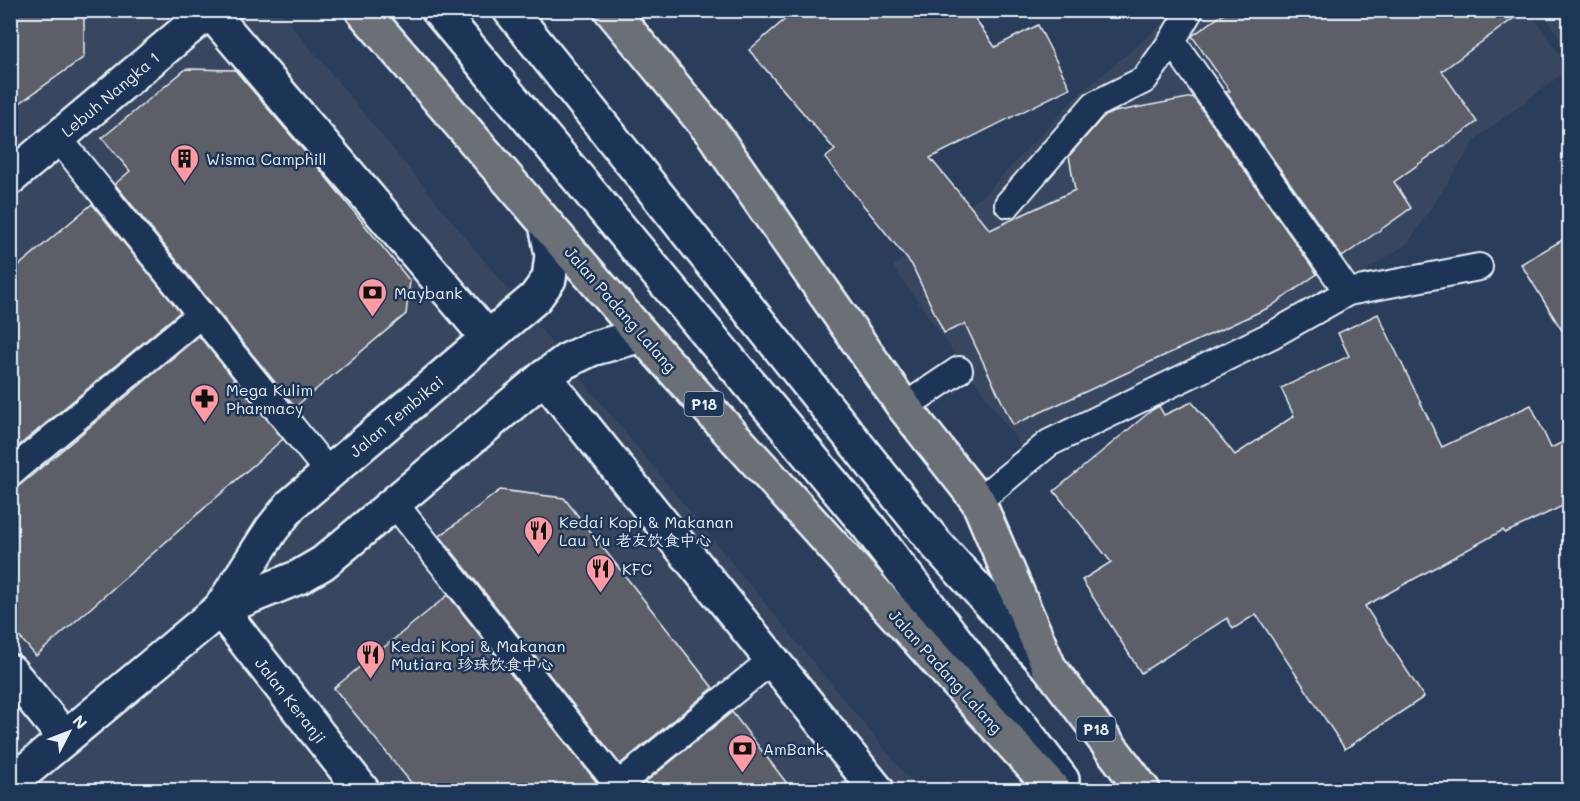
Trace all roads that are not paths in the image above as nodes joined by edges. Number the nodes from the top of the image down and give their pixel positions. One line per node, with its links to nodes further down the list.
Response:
1 (362, 10): 11 (main road, Jalan Padang Lalang / P18)
2 (438, 10): 34 (street)
3 (510, 10): 26 (street)
4 (612, 10): 19 (main road, P18)
5 (1190, 10): 7 (lane)
6 (209, 11): 8 (street, Lebuh Nangka 1); 16 (street)
7 (1172, 41): 10 (lane); 13 (lane)
8 (58, 138): 9 (street, Lebuh Nangka 1); 14 (lane)
9 (11, 175)
10 (1008, 204)
11 (546, 224): 15 (main road, Jalan Padang Lalang / P18); 16 (street, Jalan Tembikai)
12 (1479, 267): 13 (lane)
13 (1348, 292): 22 (lane)
14 (201, 314): 20 (lane); 21 (lane)
15 (642, 335): 18 (street, Jalan Tembikai); 33 (main road, Jalan Padang Lalang / P18)
16 (488, 338): 20 (street, Jalan Tembikai)
17 (959, 370): 19 (lane)
18 (544, 377): 23 (street, Jalan Tembikai); 25 (street)
19 (904, 407): 22 (main road, P18)
20 (329, 473): 24 (street, Jalan Tembikai)
21 (10, 474)
22 (978, 501): 26 (main road, P18)
23 (394, 503): 24 (street, Jalan Tembikai); 30 (lane)
24 (220, 609): 28 (street, Jalan Tembikai); 31 (street, Jalan Keranji)
25 (772, 660): 30 (lane); 32 (street)
26 (1049, 667): 35 (main road, P18)
27 (10, 671): 28 (street)
28 (65, 738): 29 (street, Jalan Tembikai)
29 (10, 784)
30 (617, 789)
31 (362, 790)
32 (877, 790)
33 (1054, 790)
34 (1070, 790)
35 (1143, 790)

